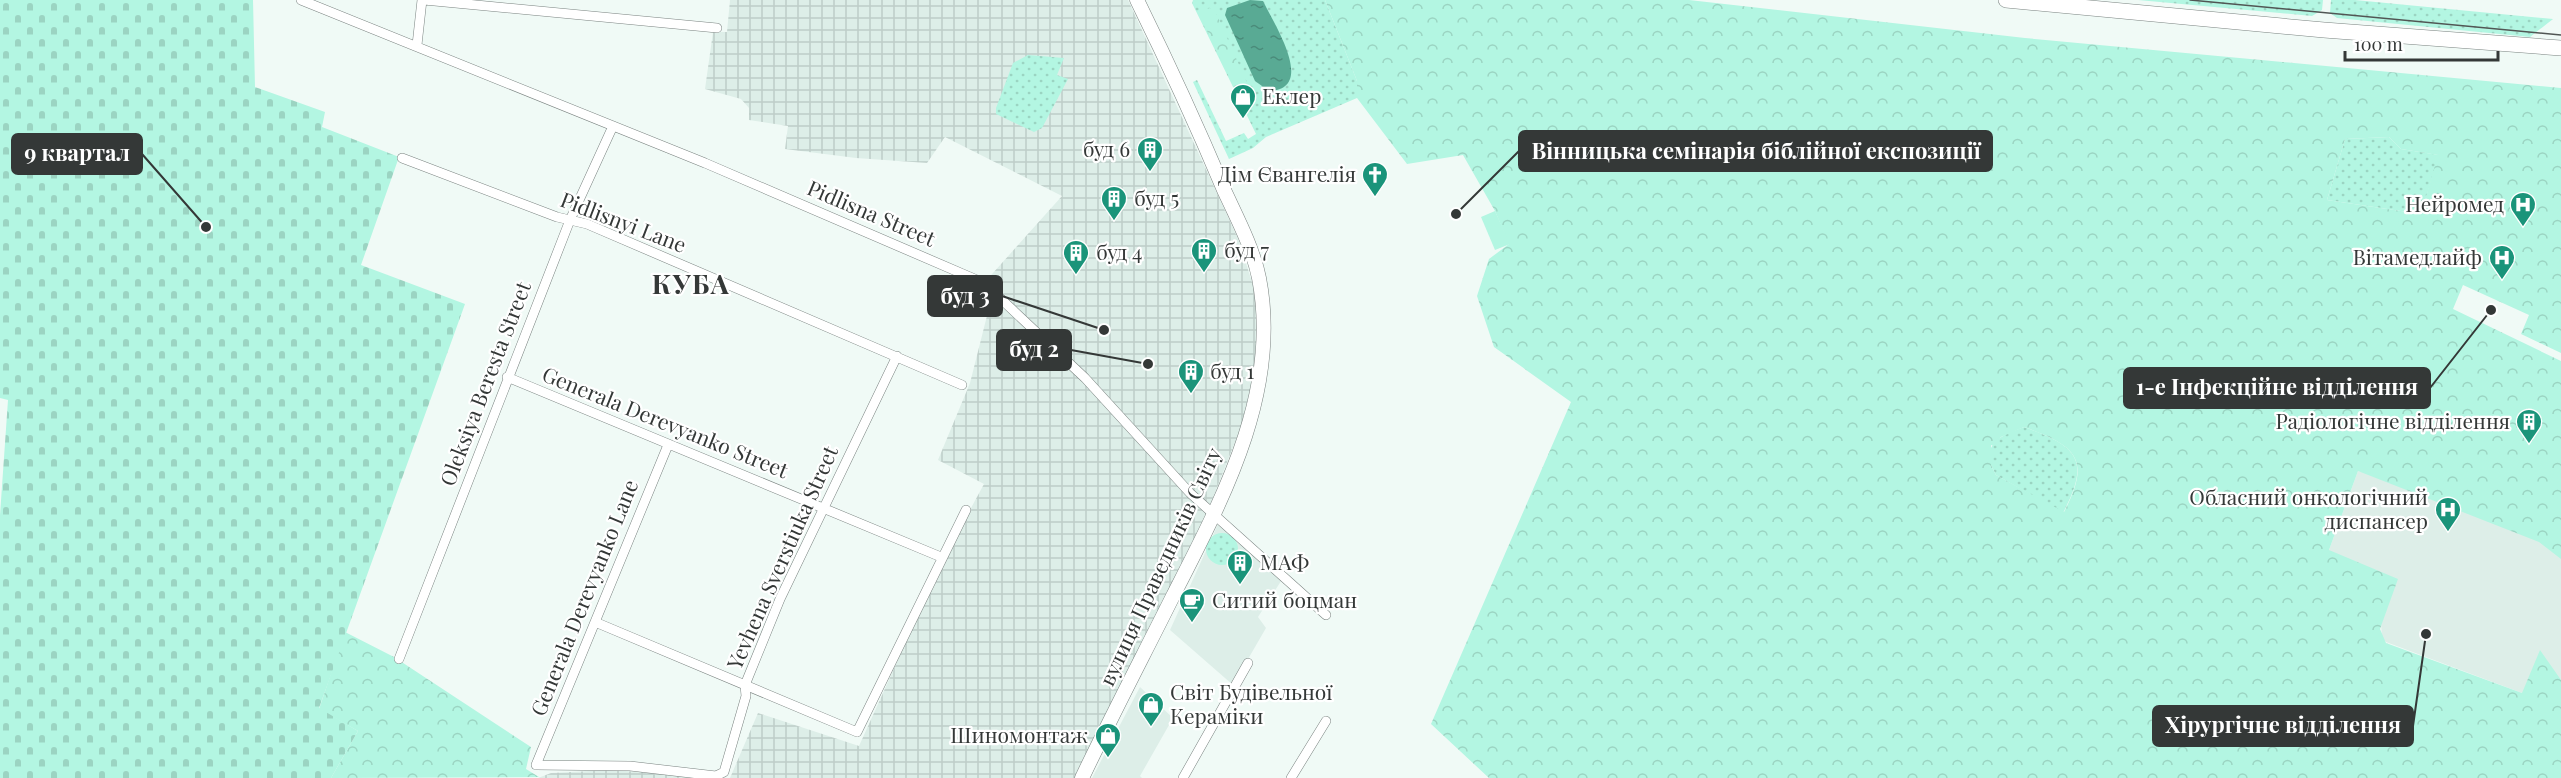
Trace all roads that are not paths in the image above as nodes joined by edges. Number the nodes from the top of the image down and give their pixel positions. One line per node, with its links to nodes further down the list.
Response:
1 (301, 0): 6 (street, Pidlisna Street)
2 (423, 0): 5 (street); 6 (street)
3 (1137, 0): 17 (main road, вулиця Праведників Світу)
4 (2006, 0): 7 (main road)
5 (717, 28)
6 (417, 45): 8 (street, Pidlisna Street)
7 (2561, 47)
8 (613, 126): 10 (street, Oleksiya Beresta Street); 17 (street, Pidlisna Street)
9 (402, 158): 10 (street, Pidlisnyi Lane)
10 (570, 220): 11 (street, Pidlisnyi Lane); 12 (street, Oleksiya Beresta Street)
11 (897, 356): 13 (street, Pidlisnyi Lane); 15 (street, Yevhena Sverstiuka Street)
12 (507, 377): 14 (street, Generala Derevyanko Street); 21 (street, Oleksiya Beresta Street)
13 (962, 385)
14 (668, 445): 15 (street, Generala Derevyanko Street); 20 (street, Generala Derevyanko Lane)
15 (823, 508): 18 (street, Generala Derevyanko Street); 23 (street, Yevhena Sverstiuka Street)
16 (966, 510): 18 (street)
17 (1214, 514): 19 (street, Pidlisna Street); 26 (main road, вулиця Праведників Світу)
18 (941, 557): 23 (street)
19 (1326, 615)
20 (595, 622): 23 (street); 25 (street, Generala Derevyanko Lane)
21 (399, 659)
22 (1248, 663): 27 (street)
23 (745, 685): 25 (street, Yevhena Sverstiuka Street)
24 (1326, 721): 28 (street)
25 (536, 765)
26 (1083, 777)
27 (1183, 778)
28 (1291, 778)

